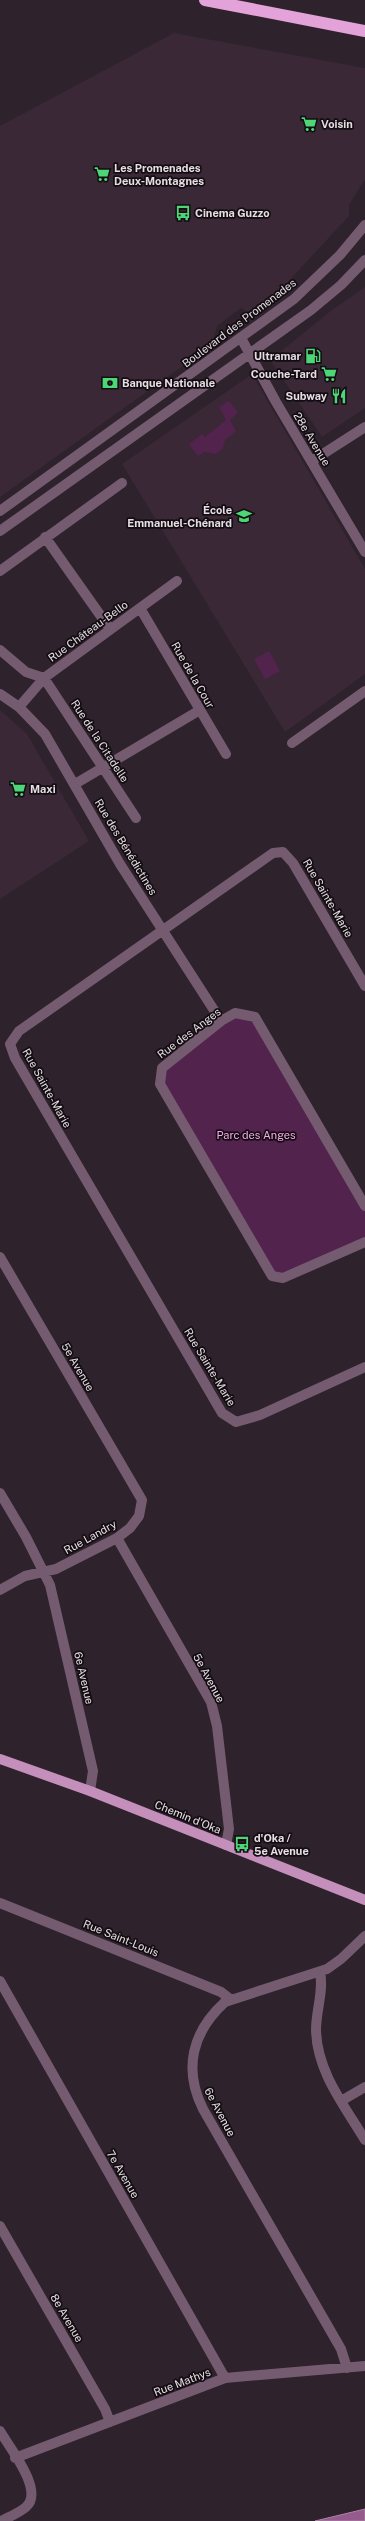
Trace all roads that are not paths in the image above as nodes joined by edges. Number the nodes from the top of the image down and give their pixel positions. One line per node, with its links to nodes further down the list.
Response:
1 (205, 0): 2 (highway)
2 (365, 31)
3 (365, 226): 5 (street, Boulevard des Promenades)
4 (365, 260): 6 (street)
5 (241, 338): 6 (street, 28e Avenue); 10 (street, Boulevard des Promenades)
6 (250, 354): 8 (street, 28e Avenue); 11 (street)
7 (365, 426): 8 (street)
8 (312, 461): 13 (street, 28e Avenue)
9 (122, 483): 12 (street)
10 (0, 511)
11 (0, 531)
12 (45, 537): 14 (street); 17 (street)
13 (365, 552)
14 (0, 571)
15 (177, 581): 16 (street, Rue Château-Bello)
16 (140, 608): 17 (street, Rue Château-Bello); 23 (street, Rue de la Cour)
17 (110, 629): 19 (street, Rue Château-Bello)
18 (0, 650): 19 (street)
19 (44, 678): 22 (street, Rue Château-Bello); 26 (street, Rue de la Citadelle)
20 (365, 691): 24 (street)
21 (0, 694): 22 (street, Rue des Bénédictines)
22 (19, 707): 27 (street, Rue des Bénédictines)
23 (200, 710): 25 (street, Rue de la Cour); 26 (street)
24 (292, 743)
25 (226, 754)
26 (103, 768): 27 (street); 28 (street, Rue de la Citadelle)
27 (75, 784): 29 (street, Rue des Bénédictines)
28 (136, 818)
29 (162, 931): 30 (street, Rue Sainte-Marie); 31 (street, Rue des Bénédictines); 35 (street, Rue Sainte-Marie)
30 (365, 986)
31 (222, 1021): 32 (street, Rue des Anges); 33 (street, Rue des Anges)
32 (365, 1206)
33 (365, 1242)
34 (0, 1257): 36 (street, 5e Avenue)
35 (365, 1367)
36 (136, 1490): 38 (street, Rue Landry)
37 (0, 1493): 39 (street, 6e Avenue)
38 (117, 1538): 39 (street, Rue Landry); 43 (street, 5e Avenue)
39 (43, 1571): 40 (street); 42 (street, 6e Avenue)
40 (0, 1590)
41 (0, 1759): 42 (main road, Chemin d'Oka)
42 (90, 1791): 43 (main road, Chemin d'Oka)
43 (226, 1845): 44 (main road, Chemin d'Oka)
44 (365, 1900)
45 (0, 1903): 49 (street, Rue Saint-Louis)
46 (365, 1936): 47 (street, 6e Avenue)
47 (320, 1972): 49 (street, 6e Avenue); 51 (street)
48 (0, 1981): 56 (street, 7e Avenue)
49 (230, 1999): 55 (street, 6e Avenue)
50 (365, 2087): 51 (street)
51 (341, 2101): 52 (street)
52 (365, 2140)
53 (0, 2226): 57 (street, 8e Avenue)
54 (365, 2366): 55 (street, Rue Mathys)
55 (347, 2368): 56 (street, Rue Mathys)
56 (225, 2378): 57 (street, Rue Mathys)
57 (110, 2422): 59 (street, Rue Mathys)
58 (0, 2431): 59 (street)
59 (16, 2458): 60 (street)
60 (1, 2521)

